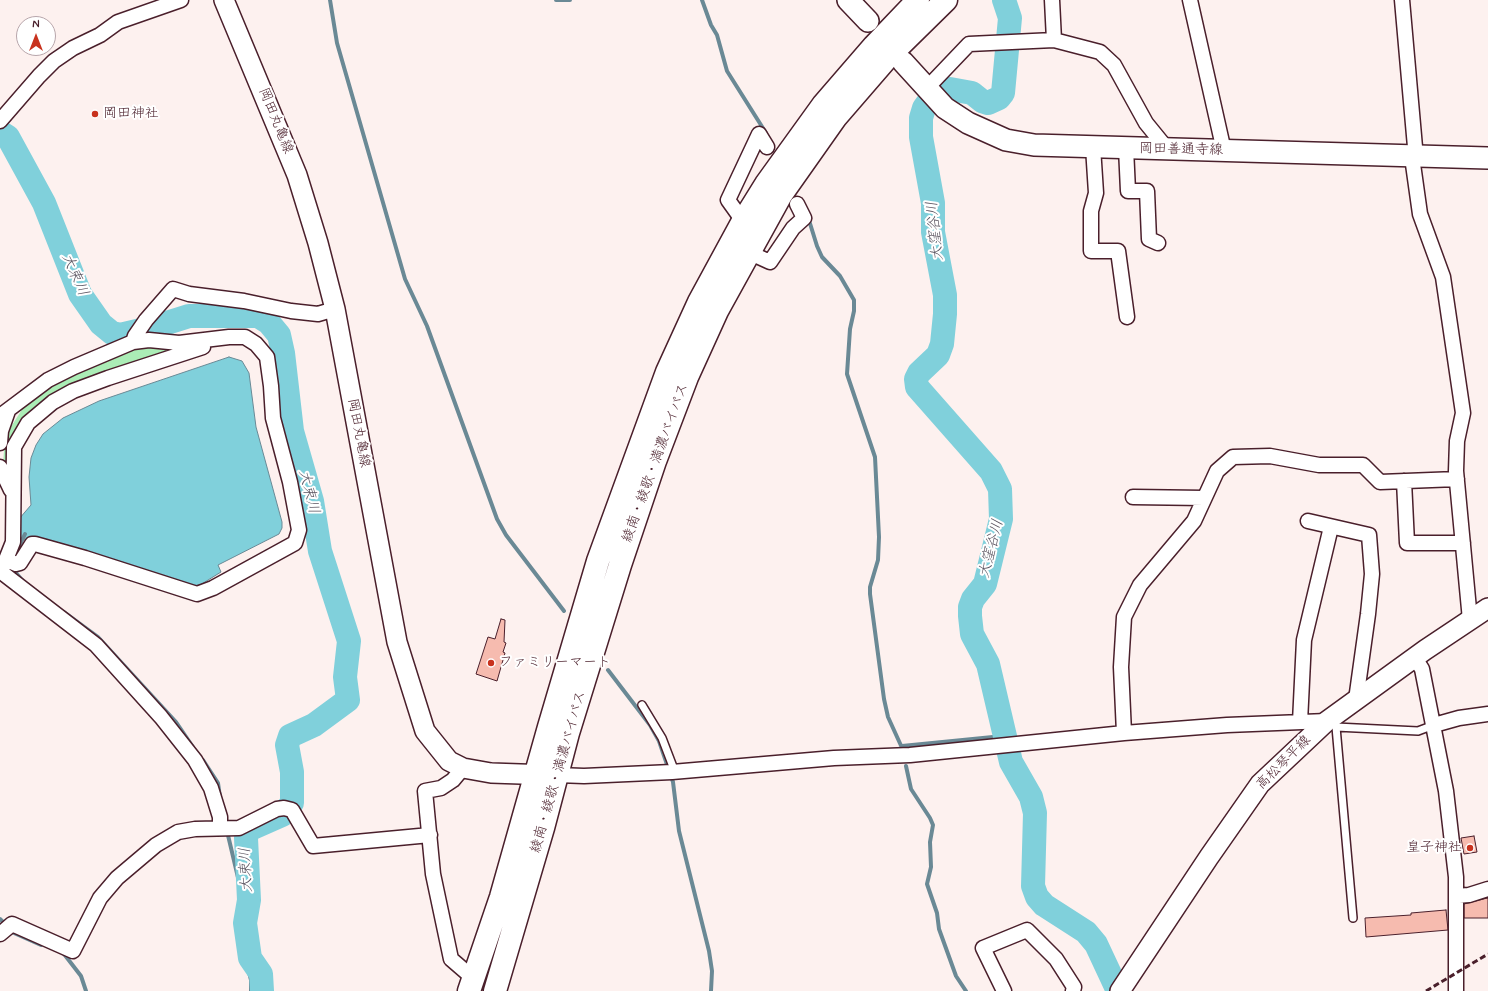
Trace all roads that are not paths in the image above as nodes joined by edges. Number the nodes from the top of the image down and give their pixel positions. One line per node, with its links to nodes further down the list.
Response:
1 (181, 0): 13 (street)
2 (224, 0): 25 (main road, 岡田丸亀線)
3 (848, 0): 9 (main road)
4 (918, 0): 22 (highway, 綾南・綾歌・満濃バイパス)
5 (946, 0): 24 (highway, 綾南・綾歌・満濃バイパス)
6 (1052, 0): 10 (street)
7 (1190, 0): 18 (street)
8 (1402, 0): 19 (street)
9 (868, 21)
10 (1054, 40): 12 (street); 17 (street)
11 (903, 62): 12 (main road, 岡田善通寺線)
12 (926, 88): 15 (main road, 岡田善通寺線)
13 (0, 121)
14 (767, 147): 22 (street)
15 (1093, 147): 16 (main road, 岡田善通寺線); 26 (street)
16 (1126, 148): 17 (main road, 岡田善通寺線); 23 (street)
17 (1168, 150): 18 (main road, 岡田善通寺線)
18 (1224, 151): 19 (main road, 岡田善通寺線)
19 (1412, 157): 20 (main road, 岡田善通寺線); 32 (street)
20 (1488, 158)
21 (797, 204): 24 (street)
22 (743, 221): 53 (highway, 綾南・綾歌・満濃バイパス)
23 (1158, 243)
24 (748, 252): 53 (highway, 綾南・綾歌・満濃バイパス)
25 (335, 309): 27 (street); 51 (main road, 岡田丸亀線)
26 (1126, 317)
27 (134, 339): 28 (street); 29 (street)
28 (208, 341): 34 (street); 40 (street)
29 (4, 413): 30 (street)
30 (0, 443)
31 (0, 467): 34 (street)
32 (1457, 479): 33 (street); 39 (street)
33 (1404, 481): 36 (street); 39 (street)
34 (13, 494): 40 (street)
35 (1133, 497): 36 (street)
36 (1204, 498): 50 (street)
37 (1308, 522): 38 (street)
38 (1331, 527): 44 (street); 47 (street)
39 (1462, 543): 42 (street)
40 (6, 565): 54 (street)
41 (1488, 608): 42 (main road, 高松琴平線)
42 (1470, 620): 43 (main road, 高松琴平線)
43 (1415, 658): 44 (main road, 高松琴平線); 49 (street)
44 (1356, 700): 48 (main road, 高松琴平線)
45 (642, 705): 52 (lane)
46 (1488, 714): 49 (street)
47 (1300, 722): 48 (street); 50 (street)
48 (1331, 722): 49 (lane); 58 (lane); 61 (main road, 高松琴平線)
49 (1434, 725): 57 (street)
50 (1124, 733): 52 (street)
51 (463, 768): 53 (main road, 岡田丸亀線); 55 (street)
52 (671, 772): 53 (street)
53 (547, 775): 60 (highway, 綾南・綾歌・満濃バイパス); 62 (highway, 綾南・綾歌・満濃バイパス)
54 (224, 828): 55 (street); 59 (street)
55 (430, 835): 60 (street)
56 (1488, 889): 57 (street)
57 (1456, 896): 65 (street)
58 (1353, 918)
59 (0, 934)
60 (471, 984)
61 (1121, 989)
62 (495, 991)
63 (1004, 991): 64 (street)
64 (1074, 991)
65 (1456, 991)

